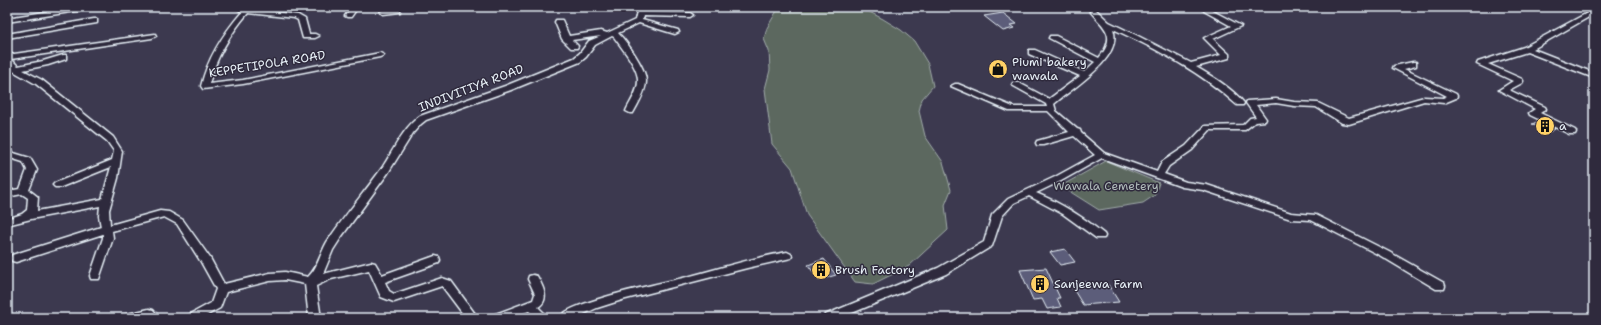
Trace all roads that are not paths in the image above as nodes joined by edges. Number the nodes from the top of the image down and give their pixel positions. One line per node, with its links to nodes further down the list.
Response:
1 (238, 7): 9 (street)
2 (355, 7): 3 (street); 15 (street)
3 (359, 7)
4 (962, 7): 5 (street)
5 (967, 7)
6 (1090, 7): 19 (street)
7 (1220, 7): 35 (street)
8 (83, 8): 16 (street)
9 (246, 11): 24 (street); 30 (street, KEPPETIPOLA ROAD)
10 (398, 11): 12 (street)
11 (1593, 11): 28 (street)
12 (383, 12)
13 (640, 14): 14 (street); 20 (street); 21 (street, INDIVITIYA ROAD)
14 (690, 15)
15 (349, 16)
16 (7, 20)
17 (94, 21): 22 (street)
18 (559, 22): 26 (street)
19 (1107, 24): 33 (street); 35 (street)
20 (675, 32)
21 (609, 35): 26 (street); 43 (street); 66 (street, INDIVITIYA ROAD)
22 (7, 36)
23 (152, 36): 32 (street)
24 (315, 36)
25 (1053, 38): 33 (street)
26 (566, 39): 27 (street)
27 (574, 46)
28 (1527, 49): 38 (street); 45 (street)
29 (1032, 52): 37 (street)
30 (380, 56)
31 (63, 57): 36 (street)
32 (7, 58): 36 (street)
33 (1100, 61): 37 (street)
34 (1414, 64): 50 (street)
35 (1190, 66): 41 (street)
36 (16, 69): 49 (street)
37 (1085, 75): 42 (street)
38 (1594, 76)
39 (1016, 85): 42 (street)
40 (955, 86): 42 (street)
41 (1240, 103)
42 (1051, 106): 44 (street)
43 (630, 111)
44 (1077, 132): 46 (street); 48 (street)
45 (1572, 132)
46 (1040, 143)
47 (7, 154): 52 (street)
48 (1100, 155): 50 (street); 53 (street)
49 (116, 161): 51 (street); 55 (street)
50 (1158, 176): 67 (street)
51 (58, 185)
52 (24, 191): 54 (street); 56 (street)
53 (1029, 192): 59 (street); 78 (street)
54 (7, 194)
55 (106, 201): 56 (street); 58 (street)
56 (26, 216): 57 (street)
57 (7, 222)
58 (107, 229): 61 (street); 63 (street); 68 (street)
59 (1100, 236)
60 (787, 256): 77 (street)
61 (16, 258)
62 (435, 260): 65 (street)
63 (95, 276)
64 (533, 279): 69 (street)
65 (379, 280): 66 (street); 74 (street)
66 (310, 282): 68 (street); 73 (street)
67 (1440, 286)
68 (221, 289): 72 (street)
69 (531, 306): 75 (street); 76 (street)
70 (126, 318): 71 (street)
71 (154, 318)
72 (193, 318)
73 (315, 318)
74 (472, 318)
75 (497, 318)
76 (543, 318)
77 (565, 318)
78 (829, 318)

